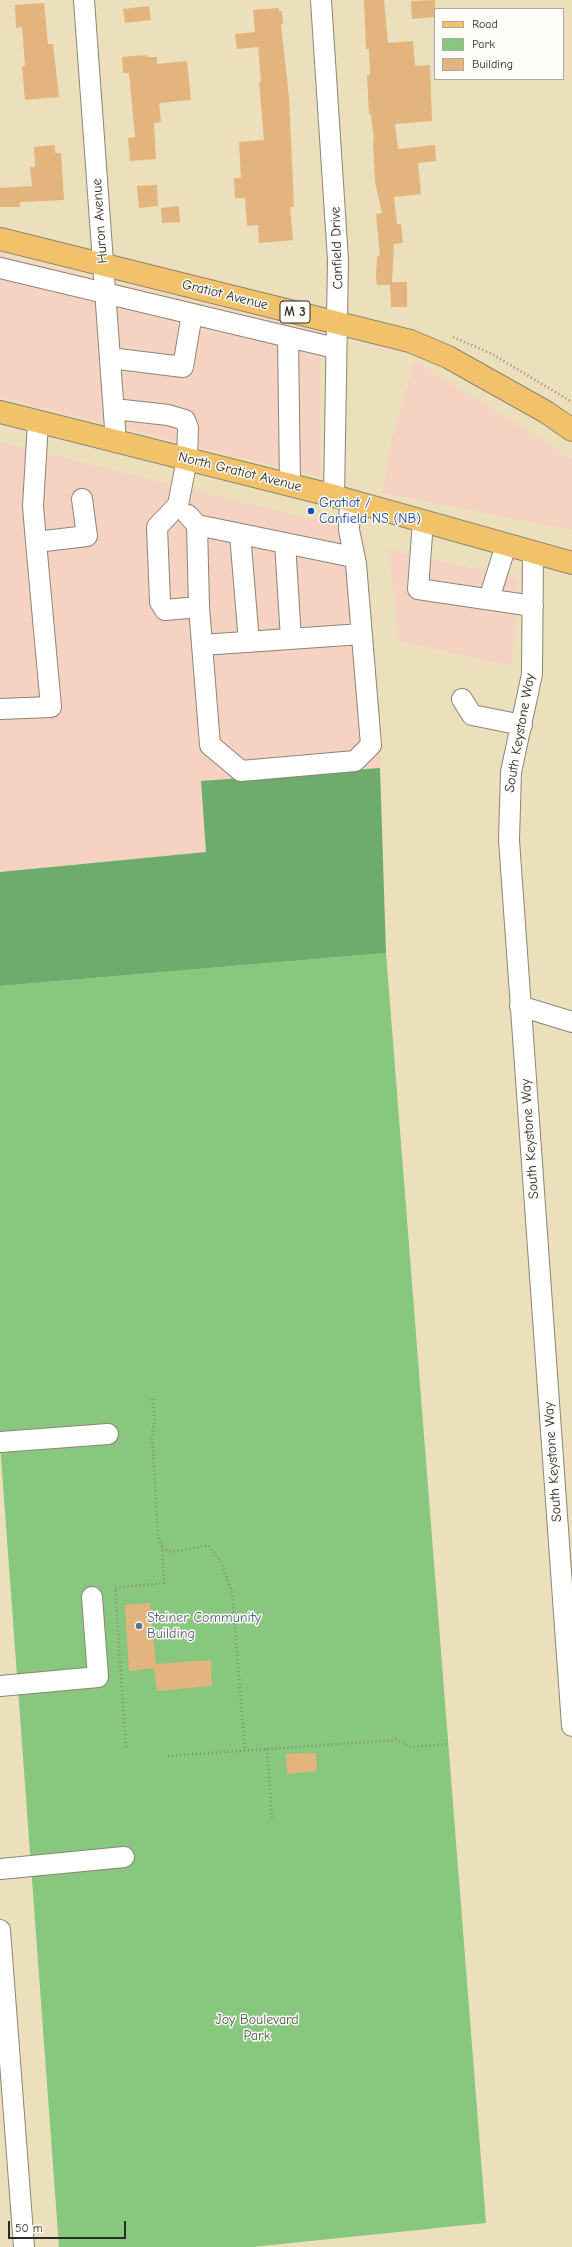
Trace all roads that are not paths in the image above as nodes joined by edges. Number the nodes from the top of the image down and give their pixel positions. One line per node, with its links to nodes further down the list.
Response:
1 (84, 0): 4 (street, Huron Avenue)
2 (321, 0): 8 (street, Canfield Drive)
3 (0, 239): 4 (main road, Gratiot Avenue / M 3)
4 (104, 265): 6 (street, Huron Avenue); 8 (main road, Gratiot Avenue / M 3)
5 (0, 268): 6 (street)
6 (105, 293): 7 (street); 11 (street, Huron Avenue)
7 (192, 314): 9 (street); 11 (street)
8 (336, 322): 10 (street, Canfield Drive); 15 (main road, Gratiot Avenue / M 3)
9 (288, 337): 10 (street); 18 (street)
10 (335, 348): 19 (street, Canfield Drive)
11 (110, 358): 12 (street, Huron Avenue)
12 (114, 409): 16 (street, Huron Avenue); 17 (street)
13 (0, 412): 14 (main road, North Gratiot Avenue)
14 (38, 422): 16 (main road, North Gratiot Avenue); 25 (street)
15 (572, 430)
16 (116, 442): 17 (main road, North Gratiot Avenue)
17 (187, 459): 18 (main road, North Gratiot Avenue); 21 (street)
18 (290, 485): 19 (main road, North Gratiot Avenue)
19 (342, 498): 22 (main road, North Gratiot Avenue); 29 (street, Canfield Drive)
20 (82, 499): 25 (street)
21 (178, 505): 23 (street); 33 (street)
22 (423, 521): 27 (main road, North Gratiot Avenue); 31 (street)
23 (197, 525): 24 (street); 33 (street, Canfield Drive)
24 (240, 534): 26 (street); 36 (street)
25 (36, 542): 39 (street)
26 (285, 543): 29 (street); 35 (street)
27 (506, 545): 28 (main road, North Gratiot Avenue); 31 (street)
28 (533, 553): 30 (main road, North Gratiot Avenue); 32 (street, South Keystone Way)
29 (353, 557): 34 (street, Canfield Drive)
30 (572, 563)
31 (490, 599): 32 (street)
32 (533, 606): 40 (street, South Keystone Way)
33 (199, 607): 37 (street, Canfield Drive)
34 (362, 634): 35 (street); 37 (street, Canfield Drive)
35 (291, 639): 36 (street)
36 (250, 642): 37 (street)
37 (202, 645)
38 (462, 699): 40 (street)
39 (0, 709)
40 (522, 725): 41 (street, South Keystone Way)
41 (520, 1006): 42 (street); 47 (street, South Keystone Way)
42 (572, 1022)
43 (108, 1434): 44 (street)
44 (0, 1442)
45 (92, 1597): 46 (street)
46 (0, 1686)
47 (572, 1726)
48 (124, 1858): 49 (street)
49 (0, 1868)
50 (0, 1941): 51 (street)
51 (1, 1968): 52 (street)
52 (24, 2247)

